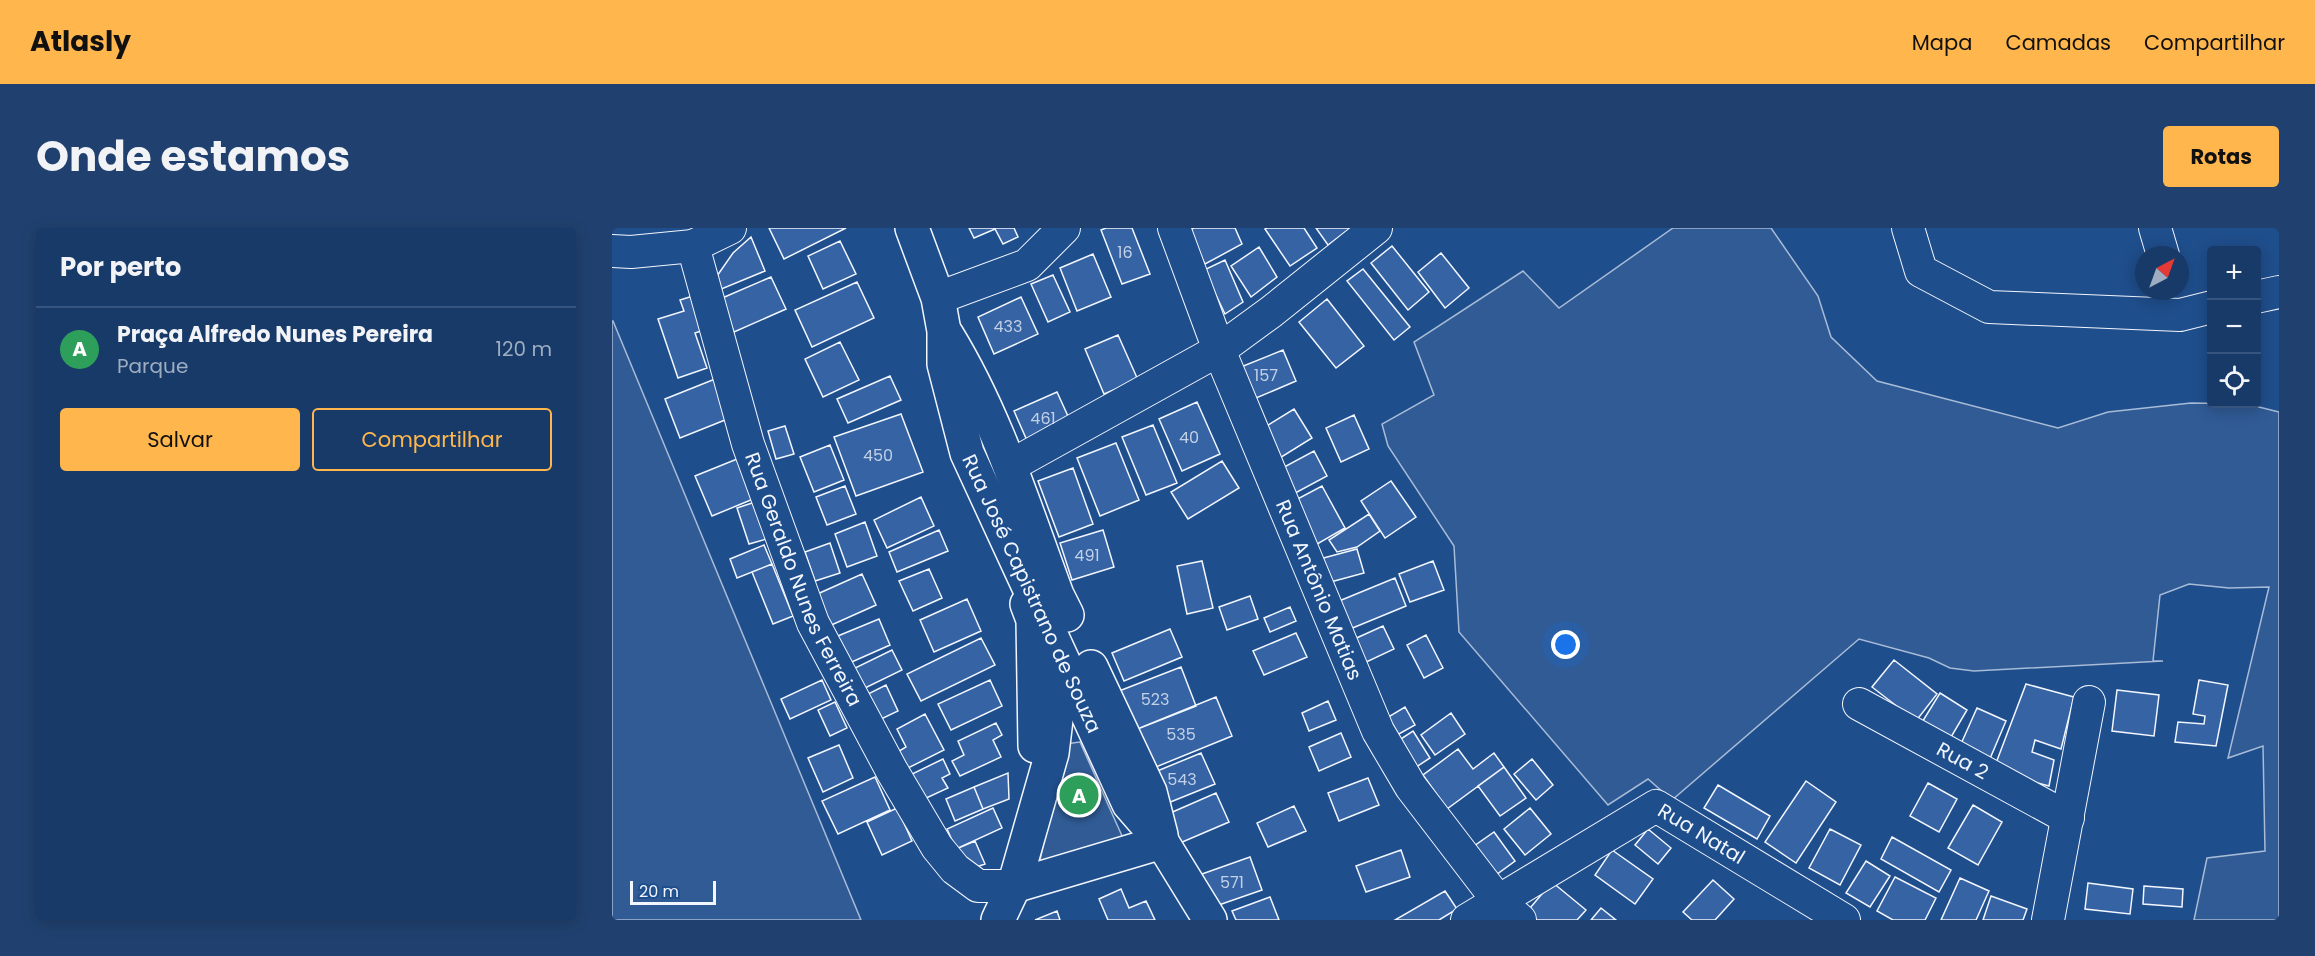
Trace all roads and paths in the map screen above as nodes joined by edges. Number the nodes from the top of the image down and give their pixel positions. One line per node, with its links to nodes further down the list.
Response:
1 (730, 228): 8 (street)
2 (912, 228): 13 (main road, Rua José Capistrano de Souza)
3 (1064, 228): 13 (street)
4 (1174, 228): 17 (street, Rua Antônio Matias)
5 (1376, 228): 17 (street)
6 (1908, 228): 14 (street)
7 (2155, 228): 9 (street)
8 (693, 246): 10 (street); 28 (street, Rua Geraldo Nunes Ferreira)
9 (2160, 246)
10 (612, 251)
11 (2279, 292): 12 (street)
12 (2261, 296)
13 (938, 298): 16 (main road, Rua José Capistrano de Souza)
14 (2177, 303): 15 (street)
15 (2207, 307)
16 (944, 331): 18 (main road, Rua José Capistrano de Souza); 19 (main road, Rua José Capistrano de Souza)
17 (1219, 350): 19 (street); 29 (street, Rua Antônio Matias)
18 (967, 453): 19 (main road); 20 (main road, Rua José Capistrano de Souza)
19 (1010, 466): 21 (main road, Rua José Capistrano de Souza)
20 (997, 516): 22 (main road, Rua José Capistrano de Souza); 26 (main road)
21 (1057, 595): 22 (main road); 27 (main road, Rua José Capistrano de Souza)
22 (1060, 654): 26 (main road); 27 (main road, Rua José Capistrano de Souza)
23 (2089, 702): 25 (street)
24 (1859, 704): 25 (street, Rua 2)
25 (2067, 818): 34 (street)
26 (1030, 835): 28 (main road)
27 (1162, 842): 28 (main road); 31 (main road, Rua José Capistrano de Souza)
28 (1014, 886): 30 (main road)
29 (1510, 911): 32 (street, Rua Natal); 33 (street, Rua Natal)
30 (998, 920)
31 (1210, 920)
32 (1467, 920)
33 (1844, 920)
34 (2048, 920)

